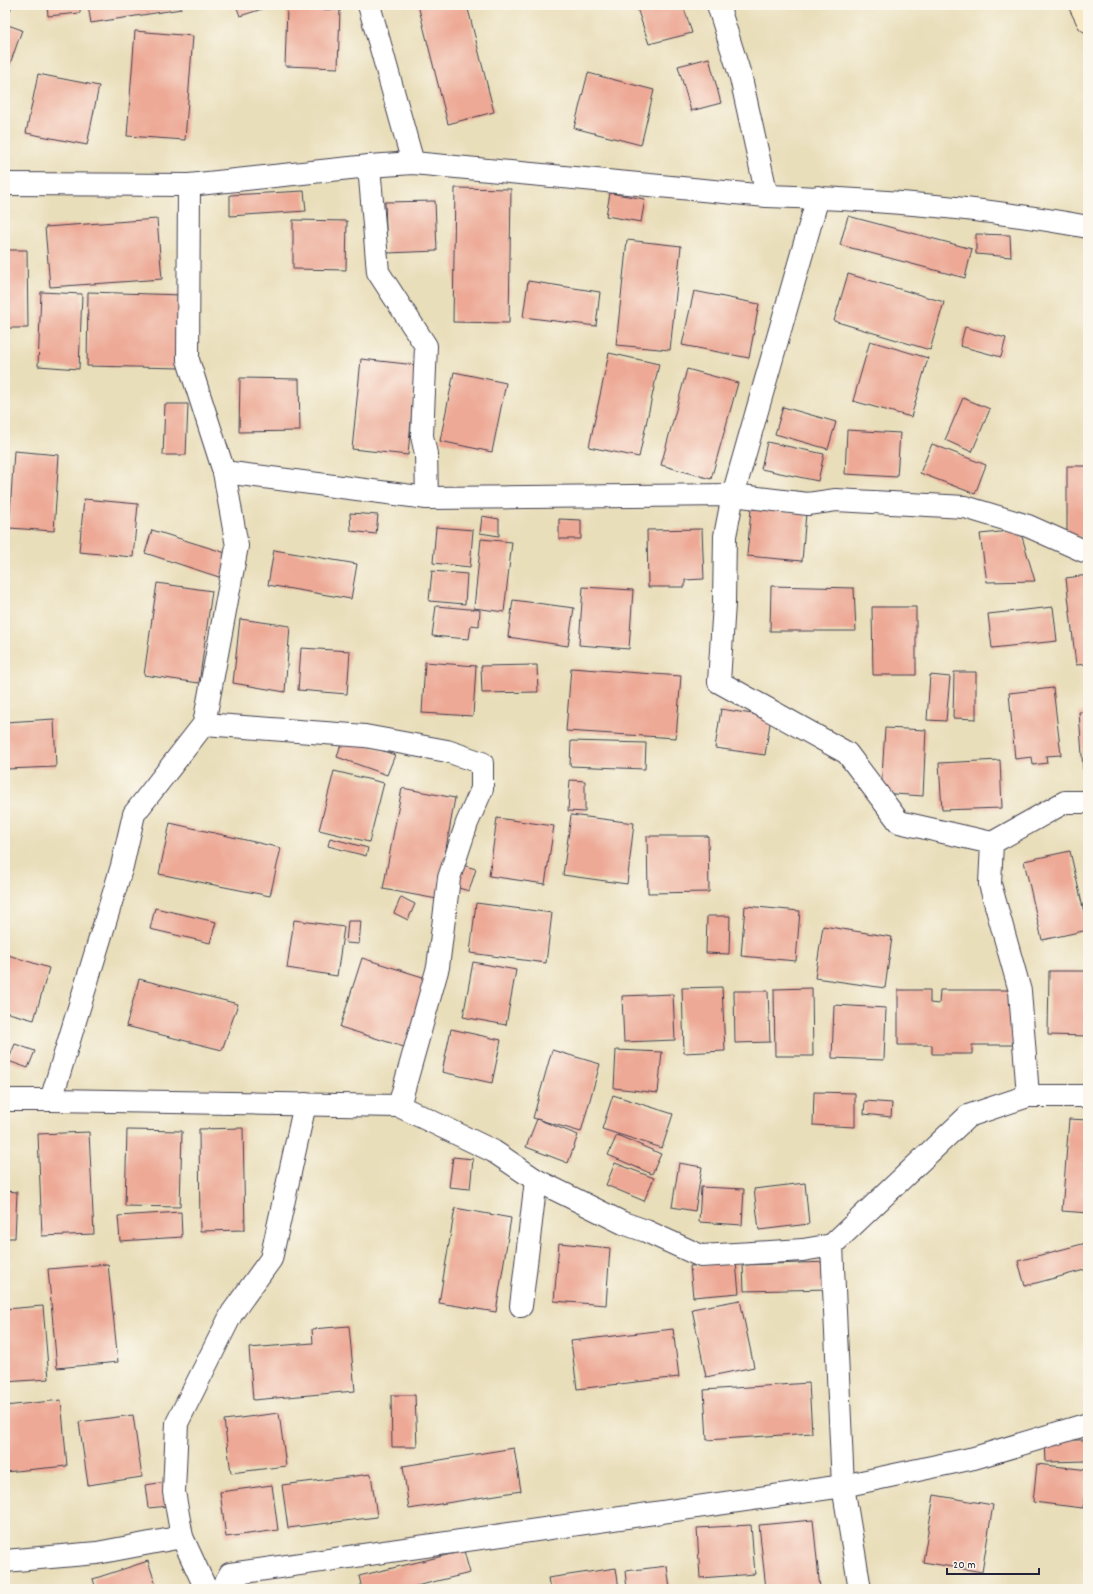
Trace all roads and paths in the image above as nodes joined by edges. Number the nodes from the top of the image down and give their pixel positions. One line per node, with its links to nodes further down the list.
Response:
1 (369, 5): 5 (street)
2 (718, 5): 9 (street)
3 (1080, 5): 4 (main road)
4 (1088, 21)
5 (414, 163): 6 (street); 9 (street)
6 (369, 166): 8 (street); 14 (street)
7 (5, 184): 8 (street)
8 (190, 185): 12 (street)
9 (767, 196): 10 (street)
10 (818, 197): 11 (street); 13 (street)
11 (1088, 227)
12 (224, 472): 14 (street); 16 (street)
13 (733, 495): 14 (street); 15 (street); 18 (street)
14 (427, 498)
15 (1088, 551)
16 (204, 724): 22 (street); 24 (street)
17 (1088, 802): 18 (street)
18 (992, 843): 19 (street)
19 (1028, 1096): 20 (street); 26 (street)
20 (1088, 1096)
21 (5, 1100): 22 (street)
22 (51, 1100): 23 (street)
23 (305, 1104): 24 (street); 30 (street)
24 (399, 1106): 25 (street)
25 (536, 1180): 26 (street); 27 (street)
26 (832, 1245): 29 (street)
27 (521, 1306)
28 (1088, 1424): 29 (street)
29 (843, 1486): 33 (street); 34 (street)
30 (182, 1537): 31 (street); 32 (street)
31 (5, 1562)
32 (206, 1589)
33 (222, 1589)
34 (860, 1589)

